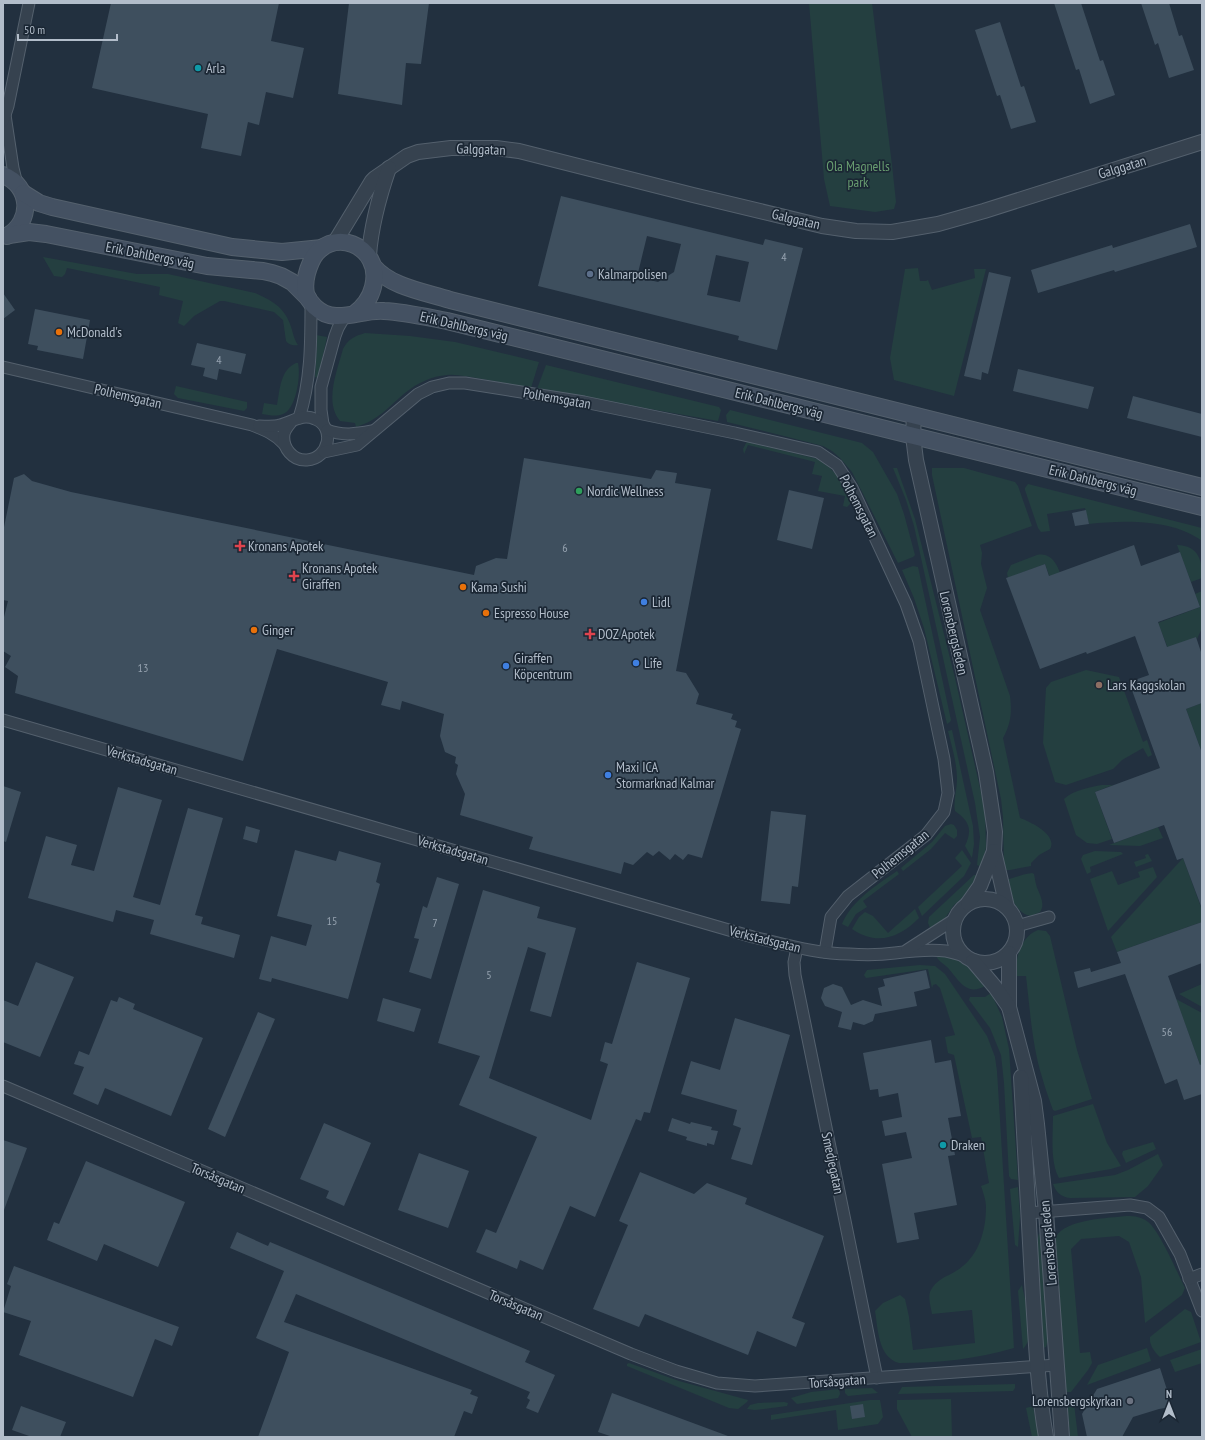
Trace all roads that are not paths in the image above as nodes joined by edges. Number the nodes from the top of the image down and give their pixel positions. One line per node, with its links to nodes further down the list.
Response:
1 (29, 3): 2 (street)
2 (5, 112): 6 (street)
3 (1202, 142): 4 (street, Galggatan)
4 (389, 168): 8 (street, Galggatan); 9 (street)
5 (3, 175): 6 (main road, Erik Dahlbergs väg)
6 (20, 189): 7 (main road, Erik Dahlbergs väg); 8 (main road, Erik Dahlbergs väg)
7 (6, 236): 10 (main road, Erik Dahlbergs väg)
8 (329, 245): 9 (main road, Erik Dahlbergs väg); 10 (main road)
9 (371, 262): 11 (main road); 13 (main road, Erik Dahlbergs väg)
10 (310, 301): 11 (main road, Erik Dahlbergs väg); 14 (street)
11 (350, 315): 16 (street); 18 (main road, Erik Dahlbergs väg)
12 (3, 367): 15 (street, Polhemsgatan)
13 (914, 415): 18 (street, Lorensbergsleden); 21 (main road, Erik Dahlbergs väg)
14 (296, 419): 15 (street, Polhemsgatan); 16 (street); 19 (street)
15 (252, 425): 19 (street, Polhemsgatan)
16 (325, 427): 17 (street, Polhemsgatan); 20 (street)
17 (373, 431): 20 (street, Polhemsgatan); 32 (street, Polhemsgatan)
18 (913, 436): 22 (main road, Erik Dahlbergs väg); 24 (street, Lorensbergsleden)
19 (284, 444): 20 (street)
20 (324, 452)
21 (1202, 487)
22 (1202, 507)
23 (3, 720): 30 (street, Verkstadsgatan)
24 (994, 851): 25 (street, Lorensbergsleden); 26 (street, Lorensbergsleden)
25 (968, 903): 26 (street); 28 (street, Lorensbergsleden)
26 (1007, 907): 29 (street, Lorensbergsleden)
27 (1048, 917): 29 (street)
28 (955, 919): 31 (street, Verkstadsgatan); 34 (street, Lorensbergsleden)
29 (1017, 926): 33 (street, Lorensbergsleden)
30 (798, 948): 32 (street, Verkstadsgatan); 45 (street, Smedjegatan)
31 (907, 950): 32 (street, Verkstadsgatan); 34 (street, Verkstadsgatan)
32 (825, 952)
33 (1009, 953): 34 (street); 35 (street, Lorensbergsleden)
34 (968, 958): 35 (street, Lorensbergsleden)
35 (1009, 1007): 36 (street, Lorensbergsleden)
36 (1020, 1050): 38 (street, Lorensbergsleden); 39 (street, Lorensbergsleden)
37 (3, 1086): 45 (street, Torsåsgatan)
38 (1046, 1212): 39 (street); 41 (street); 43 (street, Lorensbergsleden)
39 (1028, 1214): 44 (street, Lorensbergsleden)
40 (1202, 1274): 41 (street)
41 (1190, 1279): 42 (street)
42 (1202, 1312)
43 (1057, 1364): 44 (street, Torsåsgatan); 47 (street, Lorensbergsleden)
44 (1038, 1366): 45 (street, Torsåsgatan); 46 (street, Lorensbergsleden)
45 (877, 1378)
46 (1046, 1437)
47 (1062, 1437)

